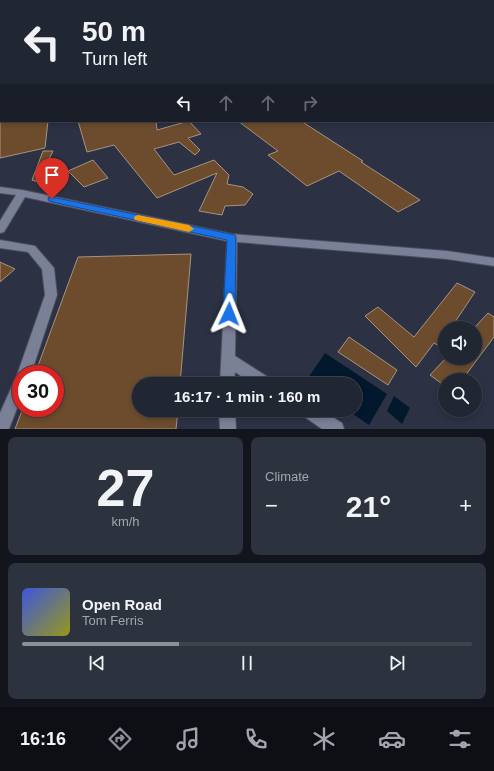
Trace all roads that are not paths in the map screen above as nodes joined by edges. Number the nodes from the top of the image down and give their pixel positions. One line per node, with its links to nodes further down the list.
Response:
1 (0, 190): 2 (street)
2 (22, 193): 3 (street); 4 (street)
3 (0, 229)
4 (232, 238): 6 (street); 7 (street)
5 (0, 244): 8 (street)
6 (494, 262)
7 (227, 359): 9 (street); 10 (street)
8 (27, 365)
9 (227, 377)
10 (255, 377)
11 (12, 402): 14 (street)
12 (227, 417): 15 (street)
13 (318, 417): 16 (street)
14 (1, 429)
15 (228, 429)
16 (336, 429)

